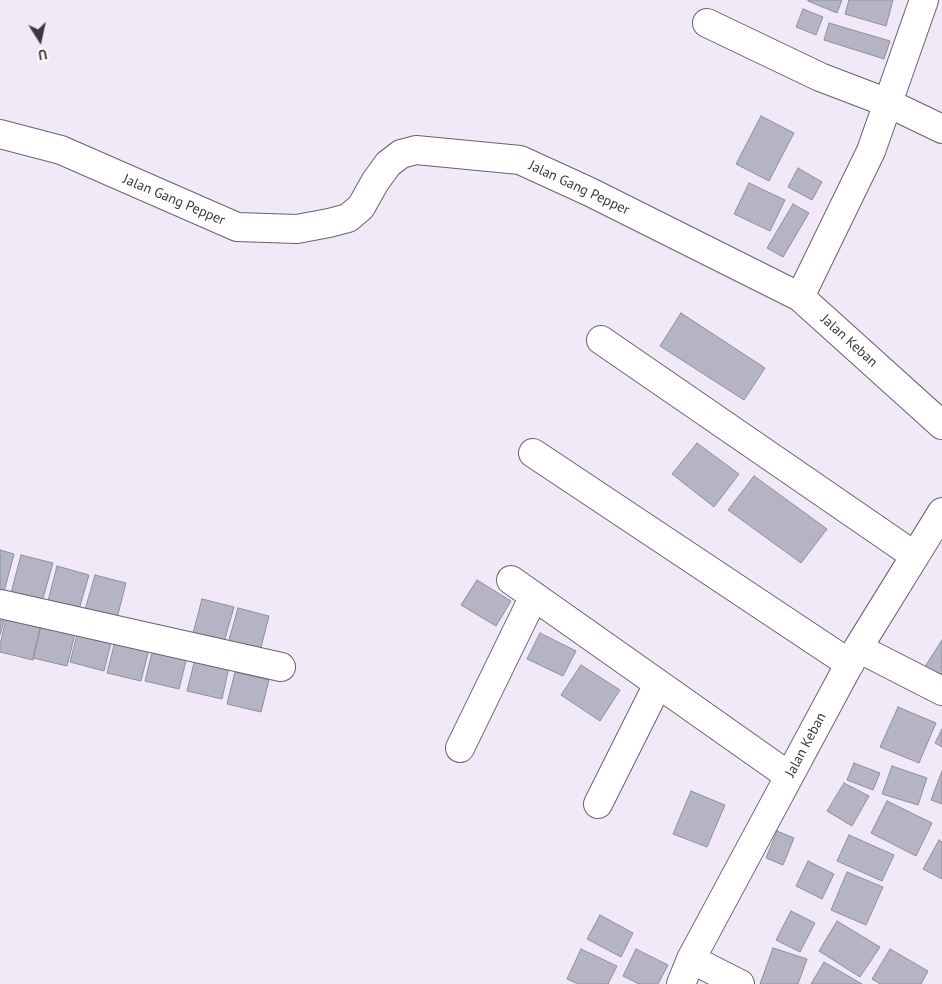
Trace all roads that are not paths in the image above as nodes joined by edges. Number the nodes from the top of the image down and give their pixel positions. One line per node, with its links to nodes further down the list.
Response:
1 (924, 0): 3 (street)
2 (707, 23): 3 (street)
3 (888, 103): 4 (street); 6 (street)
4 (942, 129)
5 (0, 134): 6 (street, Jalan Gang Pepper)
6 (800, 297): 8 (street, Jalan Keban)
7 (600, 340): 11 (street)
8 (942, 424)
9 (533, 453): 15 (street)
10 (942, 512): 11 (street, Jalan Keban)
11 (915, 556): 15 (street, Jalan Keban)
12 (511, 580): 13 (street)
13 (534, 596): 17 (street); 19 (street)
14 (0, 604): 16 (street)
15 (854, 656): 18 (street); 20 (street, Jalan Keban)
16 (281, 667)
17 (658, 684): 20 (street); 21 (street)
18 (942, 691)
19 (460, 748)
20 (789, 776): 22 (street, Jalan Keban)
21 (598, 804)
22 (691, 959): 23 (street, Jalan Keban); 24 (street)
23 (681, 984)
24 (740, 984)

